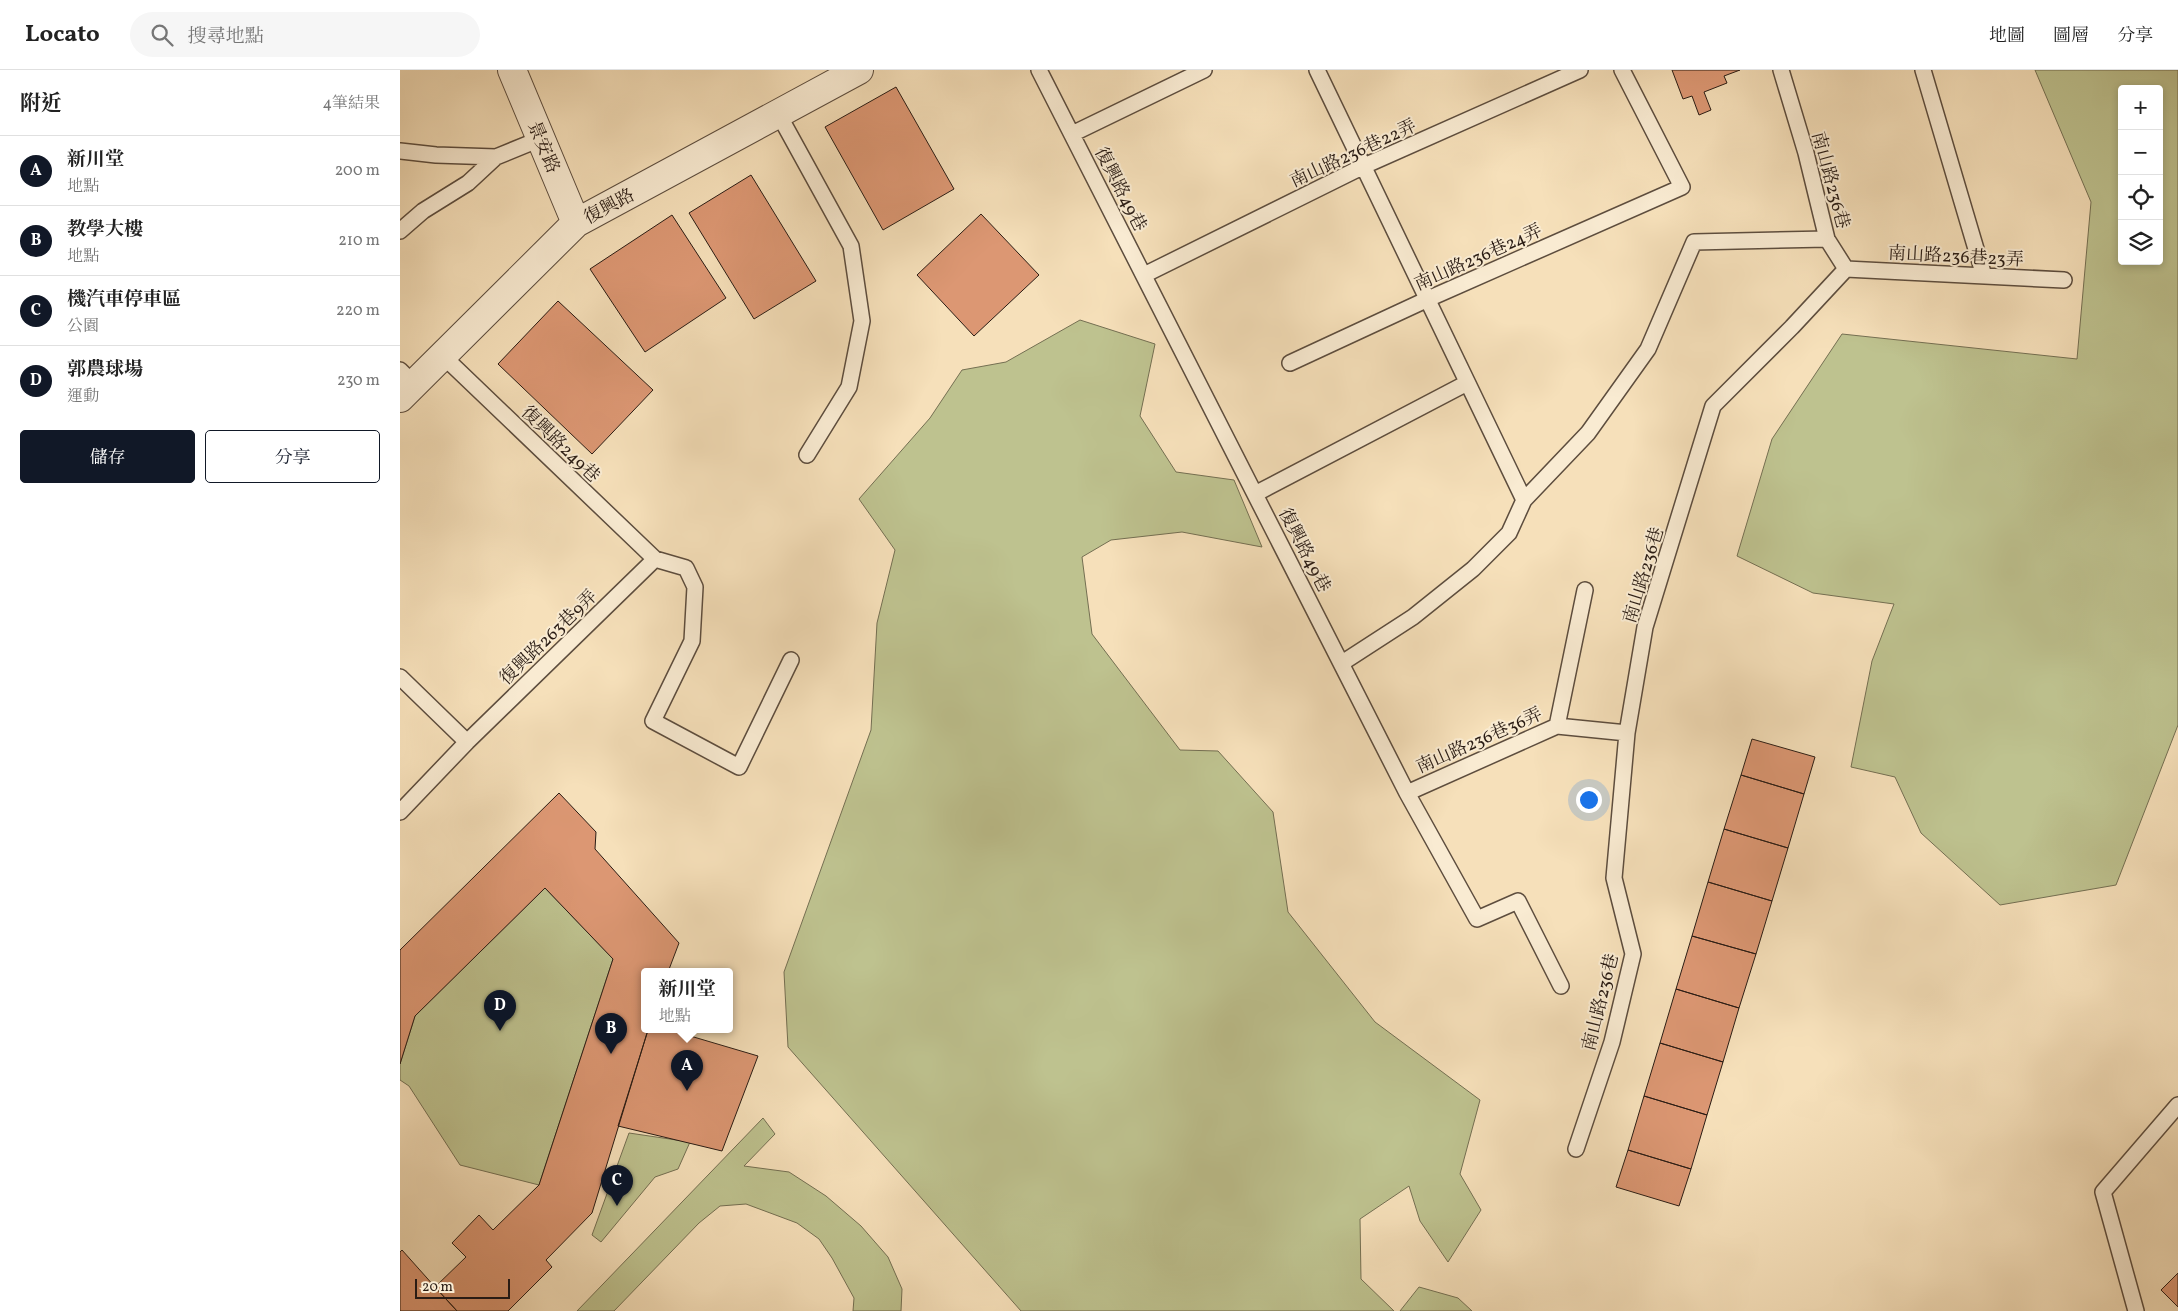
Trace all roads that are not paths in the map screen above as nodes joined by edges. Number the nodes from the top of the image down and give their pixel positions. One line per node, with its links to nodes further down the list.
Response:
1 (512, 70): 12 (street, 景安路)
2 (859, 70): 10 (street, 復興路)
3 (1039, 70): 11 (lane, 復興路49巷)
4 (1204, 70): 11 (lane)
5 (1318, 70): 15 (lane)
6 (1580, 70): 15 (lane, 南山路236巷22弄)
7 (1622, 70): 23 (lane, 南山路236巷24弄)
8 (1781, 70): 18 (lane, 南山路236巷)
9 (1923, 70): 21 (lane)
10 (778, 115): 16 (street, 復興路); 28 (lane)
11 (1072, 134): 20 (lane, 復興路49巷)
12 (540, 139): 14 (lane); 16 (street, 景安路)
13 (400, 151): 14 (lane)
14 (496, 157): 17 (lane)
15 (1364, 166): 20 (lane, 南山路236巷22弄); 23 (lane)
16 (576, 223): 24 (street, 復興路)
17 (400, 231)
18 (1827, 239): 19 (lane, 南山路236巷); 30 (lane)
19 (1846, 269): 21 (lane, 南山路236巷23弄); 37 (lane, 南山路236巷)
20 (1144, 275): 29 (lane, 復興路49巷)
21 (1984, 276): 22 (lane, 南山路236巷23弄)
22 (2064, 280)
23 (1428, 299): 25 (lane, 南山路236巷24弄); 26 (lane)
24 (442, 355): 27 (street, 復興路); 31 (lane, 復興路249巷)
25 (1290, 363)
26 (1467, 383): 29 (lane); 30 (lane)
27 (405, 384)
28 (807, 455)
29 (1256, 494): 34 (lane, 復興路49巷)
30 (1524, 500): 34 (lane)
31 (655, 559): 33 (lane); 38 (lane, 復興路263巷9弄)
32 (1585, 590): 36 (lane)
33 (791, 660)
34 (1342, 663): 39 (lane, 復興路49巷)
35 (400, 677): 38 (lane)
36 (1557, 726): 37 (lane, 南山路236巷36弄); 39 (lane, 南山路236巷36弄)
37 (1627, 733): 43 (lane, 南山路236巷)
38 (467, 742): 40 (lane, 復興路263巷9弄)
39 (1407, 793): 41 (lane, 復興路49巷)
40 (400, 812)
41 (1561, 986)
42 (2178, 1105): 44 (lane)
43 (1576, 1149)
44 (2136, 1311)

